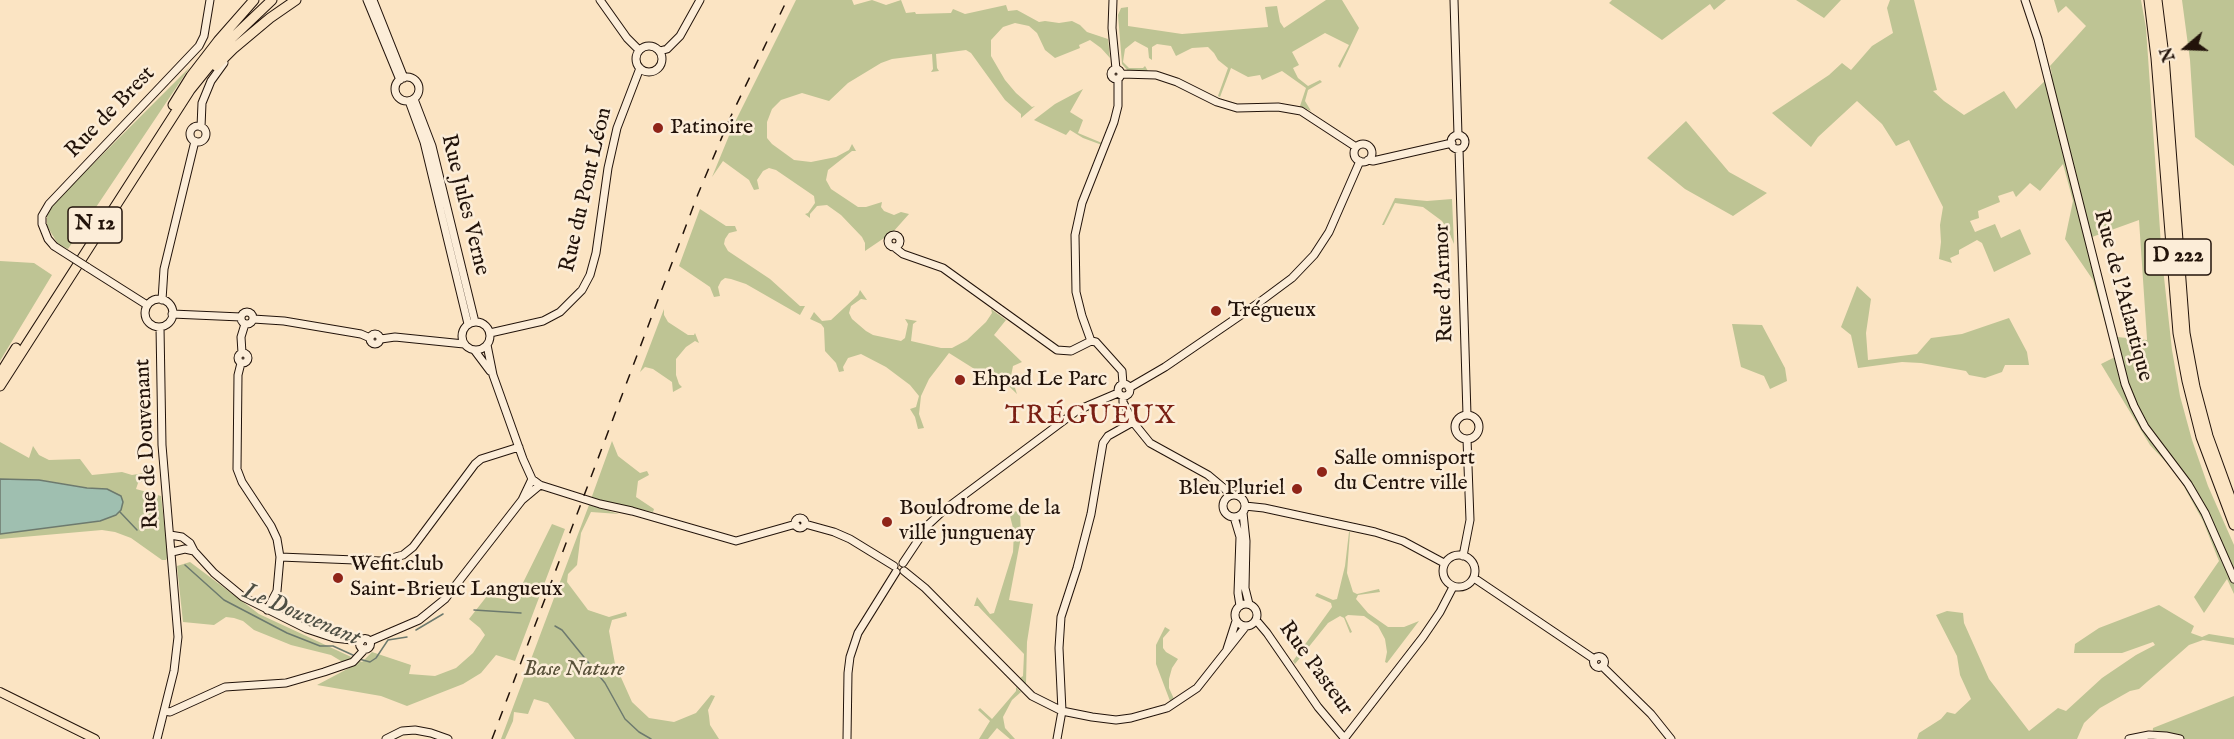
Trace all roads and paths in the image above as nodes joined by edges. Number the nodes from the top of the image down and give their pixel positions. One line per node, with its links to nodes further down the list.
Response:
1 (210, 0): 34 (street, Rue de Brest, bridge)
2 (254, 0): 20 (highway)
3 (263, 0): 20 (highway, N 12)
4 (272, 0): 23 (highway, N 12)
5 (296, 0): 15 (highway)
6 (367, 0): 21 (street)
7 (373, 0): 21 (street)
8 (600, 0): 16 (street)
9 (700, 0): 17 (street)
10 (1113, 0): 19 (street)
11 (1454, 0): 25 (street)
12 (2025, 0): 75 (street, Rue de l'Atlantique)
13 (2149, 0): 65 (highway, D 222)
14 (2157, 0): 62 (highway, D 222)
15 (254, 32): 23 (highway); 24 (street)
16 (639, 50): 17 (street); 18 (street)
17 (660, 51): 18 (street)
18 (640, 68): 40 (street, Rue du Pont Léon)
19 (1118, 74): 28 (street); 42 (street)
20 (191, 76): 47 (highway, N 12)
21 (402, 79): 22 (street); 22 (street)
22 (411, 100): 38 (street, Rue Jules Verne)
23 (170, 121): 49 (highway, N 12)
24 (201, 127): 26 (street); 26 (street)
25 (1458, 135): 27 (street); 29 (street)
26 (195, 141): 33 (street)
27 (1452, 143): 29 (street); 30 (street)
28 (1356, 147): 30 (street); 31 (street)
29 (1459, 149): 52 (street, Rue d'Armor)
30 (1370, 158): 31 (street)
31 (1360, 161): 50 (street)
32 (896, 247): 42 (street)
33 (162, 300): 34 (street); 35 (street)
34 (147, 305): 39 (street)
35 (172, 314): 37 (street); 39 (street)
36 (253, 319): 37 (street); 37 (street); 43 (street)
37 (243, 321): 69 (street)
38 (472, 323): 40 (street); 41 (street)
39 (160, 327): 66 (street, Rue de Douvenant)
40 (490, 333): 45 (street)
41 (462, 334): 43 (street); 44 (street)
42 (1091, 341): 50 (street)
43 (446, 344): 44 (street)
44 (464, 344): 46 (street)
45 (487, 345): 46 (street); 48 (street)
46 (475, 351): 48 (street)
47 (0, 374)
48 (493, 375): 55 (street)
49 (0, 386)
50 (1126, 386): 51 (street)
51 (1121, 395): 53 (street); 72 (street)
52 (1467, 415): 54 (street); 54 (street)
53 (1133, 422): 58 (street); 90 (street)
54 (1467, 439): 70 (street)
55 (519, 447): 56 (street); 69 (street)
56 (532, 479): 57 (street); 60 (street)
57 (540, 485): 60 (street); 73 (street)
58 (1219, 485): 59 (street); 61 (street)
59 (1232, 495): 61 (street); 63 (street)
60 (522, 500): 84 (street)
61 (1225, 500): 64 (street)
62 (2234, 508)
63 (1244, 510): 64 (street); 71 (street); 77 (street)
64 (1234, 517): 78 (street)
65 (2234, 525)
66 (170, 536): 67 (street); 68 (street, Rue de Douvenant)
67 (194, 551): 68 (street); 79 (street)
68 (172, 556): 89 (street, Rue de Douvenant)
69 (280, 556): 79 (street)
70 (1463, 556): 71 (street); 74 (street)
71 (1444, 563): 76 (street)
72 (904, 567): 73 (street); 90 (street)
73 (895, 569): 96 (street)
74 (1473, 578): 76 (street); 99 (street)
75 (2234, 579)
76 (1452, 587): 98 (street)
77 (1249, 604): 78 (street); 80 (street)
78 (1240, 606): 81 (street)
79 (267, 610): 83 (street)
80 (1256, 620): 82 (street); 98 (street, Rue Pasteur)
81 (1236, 621): 82 (street); 86 (street)
82 (1246, 627): 86 (street)
83 (361, 641): 84 (street); 85 (street)
84 (370, 641): 85 (street)
85 (365, 649): 89 (street)
86 (1225, 654): 90 (street)
87 (0, 692): 92 (main road)
88 (0, 696): 91 (main road)
89 (165, 711): 93 (street, Rue de Douvenant)
90 (1062, 711): 97 (street)
91 (86, 739)
92 (95, 739)
93 (155, 739)
94 (386, 739): 95 (street)
95 (448, 739)
96 (847, 739)
97 (1057, 739)
98 (1344, 739)
99 (1671, 739)
100 (2129, 739): 101 (street)
101 (2180, 739)

